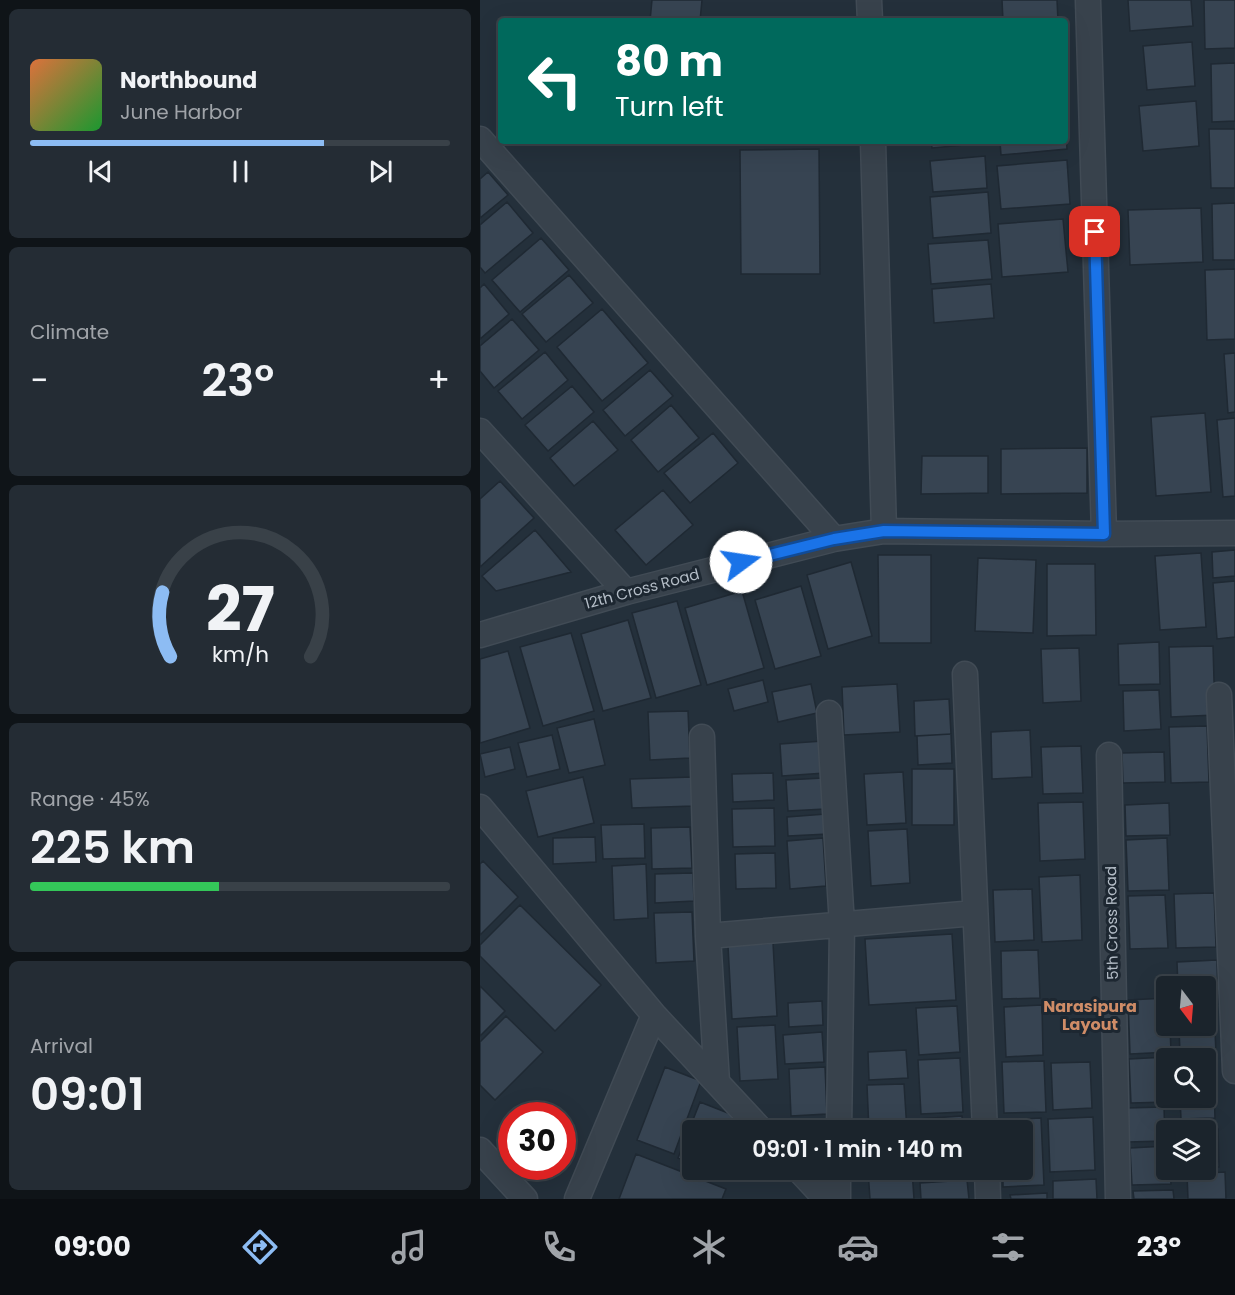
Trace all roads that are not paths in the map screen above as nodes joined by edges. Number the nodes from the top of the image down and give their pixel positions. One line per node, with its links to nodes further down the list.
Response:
1 (869, 0): 3 (street)
2 (1088, 0): 9 (street)
3 (870, 18)
4 (480, 139): 10 (street)
5 (873, 144): 7 (street)
6 (480, 431): 11 (street)
7 (884, 531): 9 (street, 12th Cross Road); 10 (street, 12th Cross Road)
8 (1235, 533): 9 (street, 12th Cross Road)
9 (1104, 534)
10 (834, 539): 11 (street, 12th Cross Road)
11 (626, 592): 12 (street, 12th Cross Road)
12 (480, 635)
13 (965, 674): 19 (street)
14 (1219, 695): 23 (street)
15 (828, 713): 20 (street)
16 (702, 737): 21 (street)
17 (1109, 755): 37 (street, 5th Cross Road)
18 (480, 807): 22 (street)
19 (975, 913): 20 (street); 27 (street)
20 (842, 925): 21 (street); 26 (street)
21 (708, 936): 24 (street)
22 (654, 1014): 24 (street); 33 (street)
23 (1235, 1071)
24 (717, 1082): 25 (street)
25 (752, 1120)
26 (839, 1120)
27 (984, 1120)
28 (480, 1150): 32 (street)
29 (808, 1180): 34 (street)
30 (838, 1180): 35 (street)
31 (987, 1180): 36 (street)
32 (525, 1199)
33 (577, 1199)
34 (826, 1199)
35 (838, 1199)
36 (988, 1199)
37 (1118, 1199)

